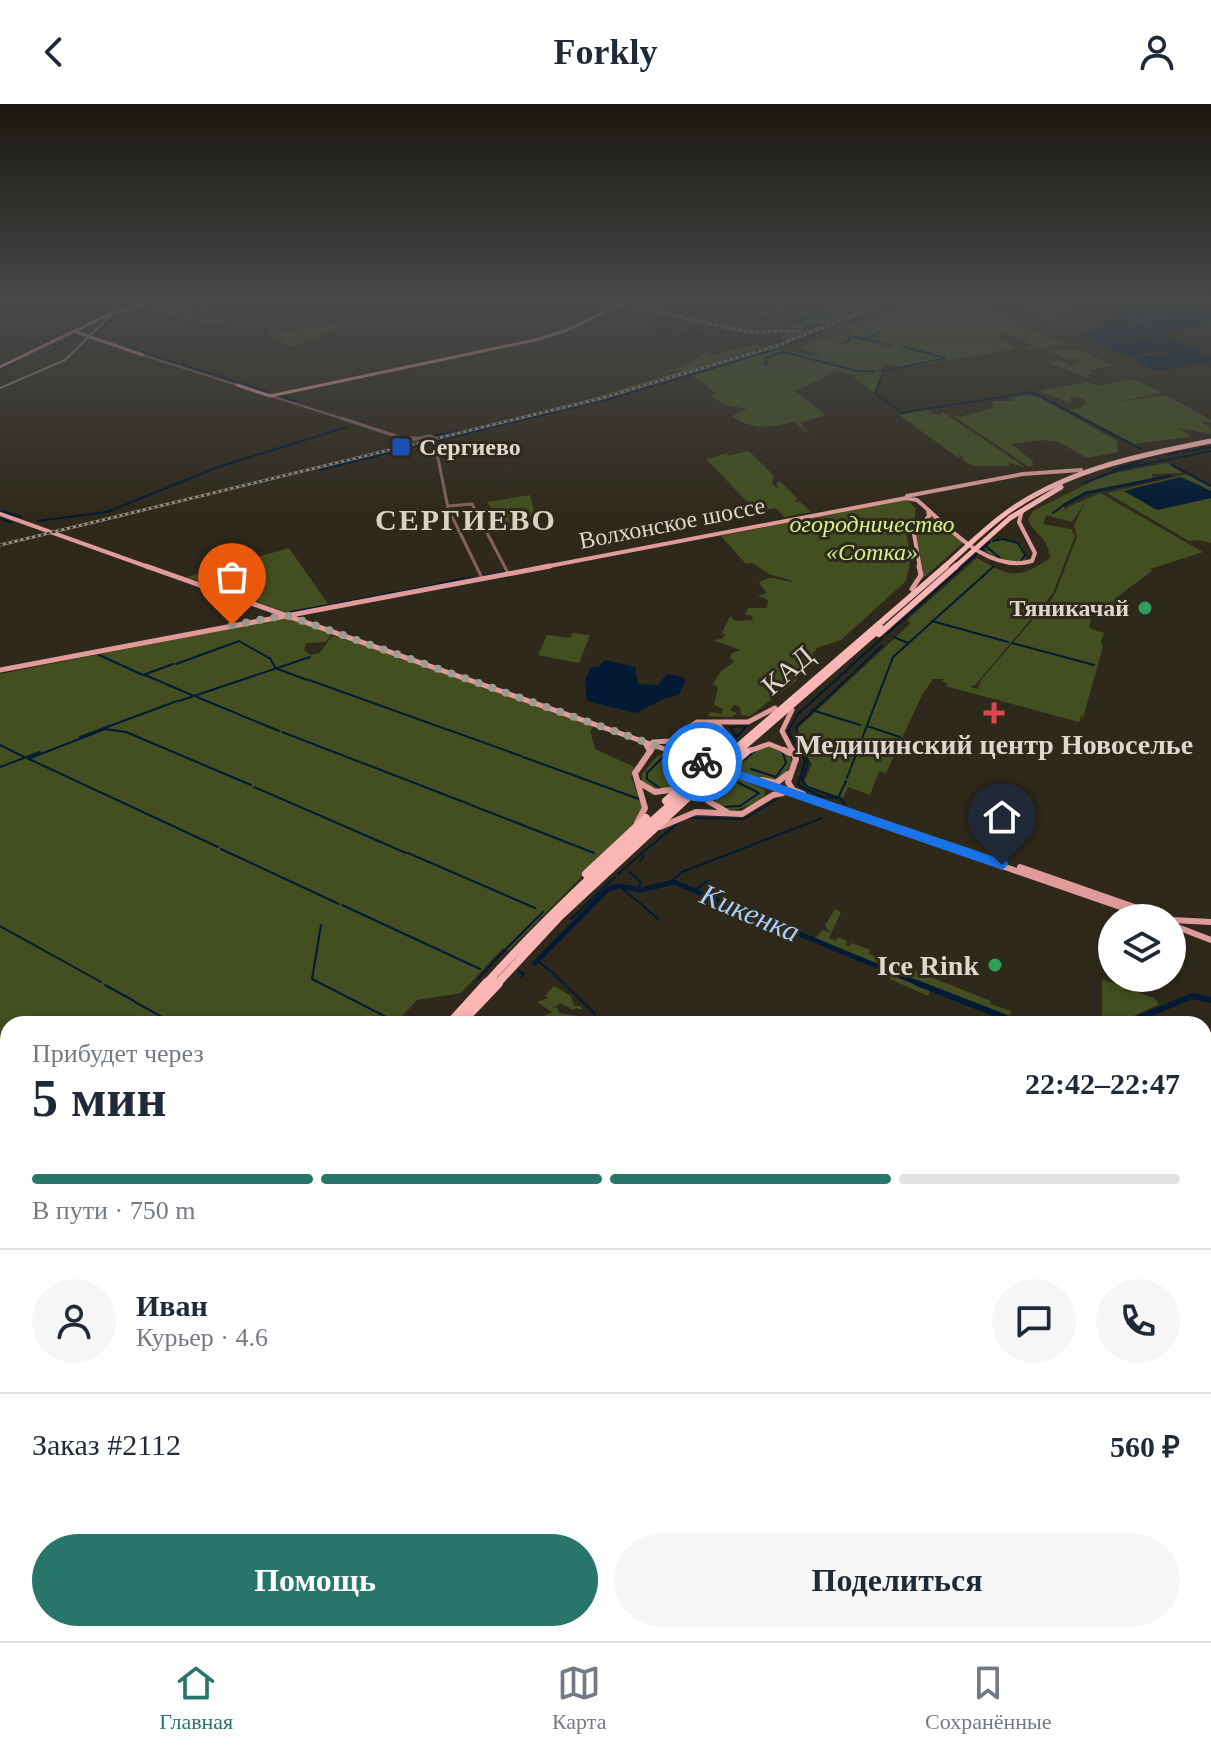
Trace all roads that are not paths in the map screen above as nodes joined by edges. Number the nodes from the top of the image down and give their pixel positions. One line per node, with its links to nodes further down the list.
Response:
1 (202, 374): 4 (street)
2 (375, 374): 5 (main road)
3 (376, 374): 5 (main road)
4 (237, 385): 5 (main road)
5 (272, 396): 14 (street)
6 (1211, 442): 7 (highway, КАД); 9 (highway, КАД)
7 (1152, 452): 8 (highway); 23 (highway, КАД)
8 (1081, 470): 10 (main road, Волхонское шоссе); 18 (highway)
9 (1090, 473): 13 (highway); 22 (highway, КАД)
10 (917, 497): 11 (main road, Волхонское шоссе); 11 (main road, Волхонское шоссе); 12 (main road)
11 (880, 501): 16 (main road, Волхонское шоссе)
12 (923, 504): 13 (main road); 18 (main road)
13 (1029, 505): 20 (highway)
14 (448, 506): 16 (street); 17 (street)
15 (0, 514): 19 (main road)
16 (508, 573): 17 (main road, Волхонское шоссе)
17 (482, 578): 21 (main road, Волхонское шоссе)
18 (912, 589): 25 (highway)
19 (275, 614): 21 (main road, Волхонское шоссе); 24 (main road, Волхонское шоссе)
20 (902, 614): 22 (highway); 27 (highway)
21 (286, 615): 28 (main road)
22 (878, 630): 48 (highway, КАД)
23 (844, 652): 25 (highway); 49 (highway, КАД)
24 (0, 670)
25 (815, 672): 26 (highway)
26 (775, 708): 30 (main road); 31 (highway)
27 (792, 710): 32 (highway); 39 (main road)
28 (603, 726): 29 (main road); 30 (main road)
29 (628, 736): 33 (main road); 41 (main road)
30 (649, 741): 34 (main road)
31 (725, 750): 34 (main road); 37 (highway)
32 (746, 752): 35 (highway); 36 (main road)
33 (682, 755): 34 (main road); 37 (main road)
34 (696, 758): 36 (main road)
35 (719, 775): 36 (main road); 40 (highway)
36 (741, 775): 38 (main road); 39 (main road)
37 (690, 780): 41 (highway)
38 (802, 798): 40 (main road); 42 (main road)
39 (823, 802): 43 (main road)
40 (660, 827): 48 (highway)
41 (630, 832): 49 (highway)
42 (1111, 904)
43 (1125, 904)
44 (1211, 922): 45 (main road)
45 (1186, 923)
46 (1186, 929): 47 (main road)
47 (1211, 940)
48 (517, 961): 51 (highway, КАД)
49 (491, 977): 50 (highway, КАД)
50 (457, 1016)
51 (466, 1016)

